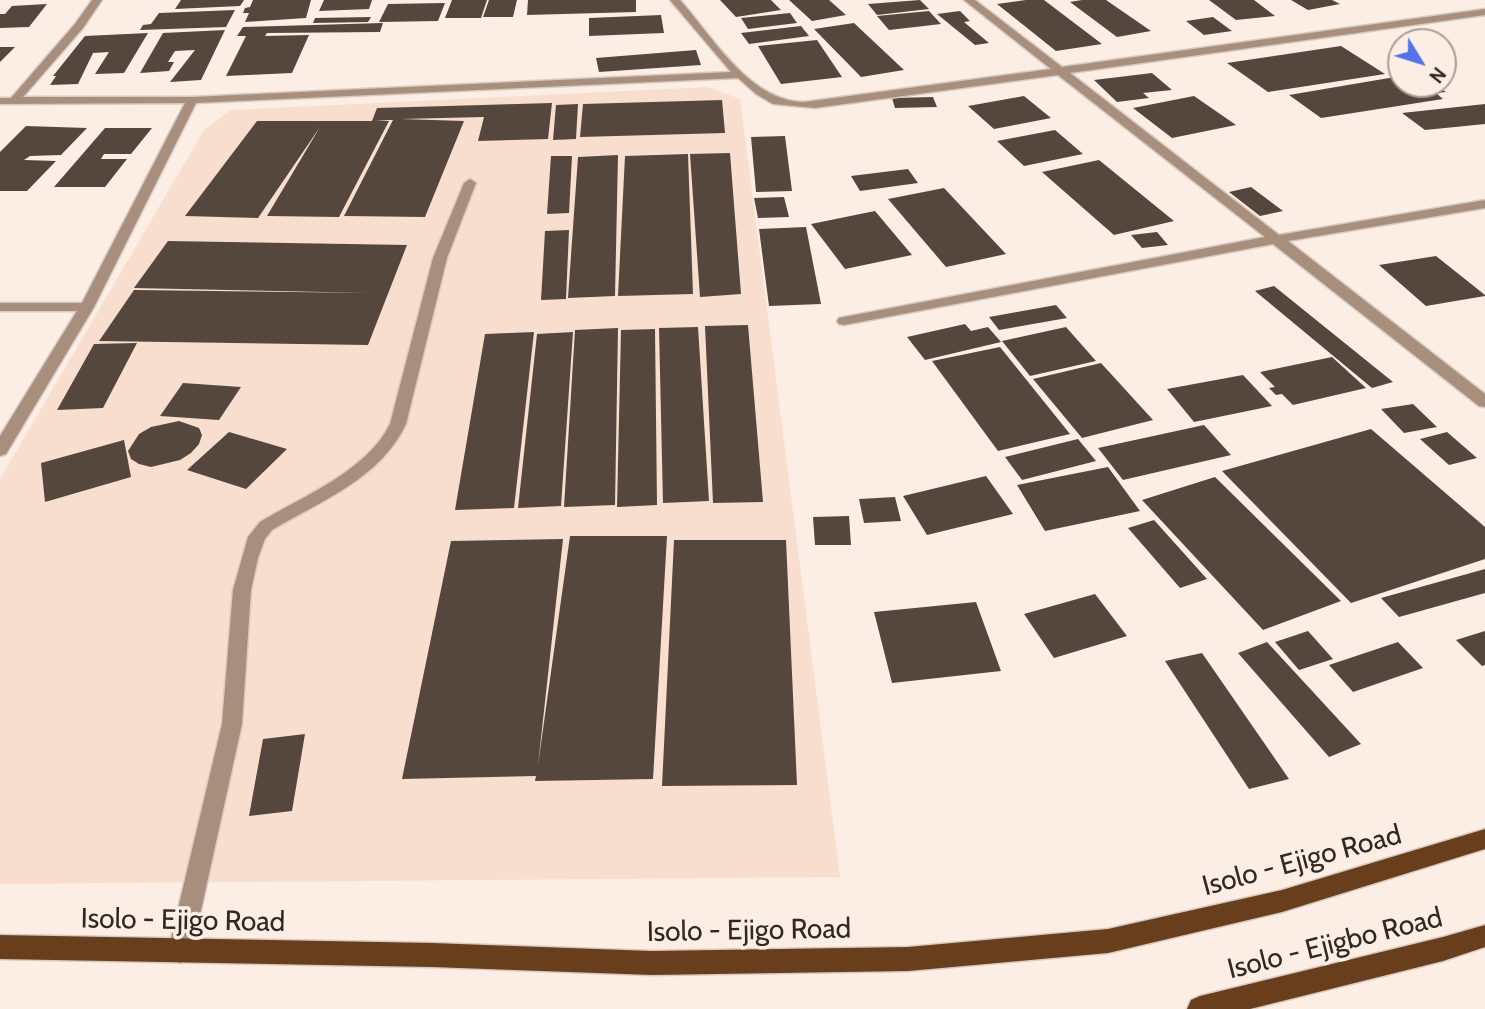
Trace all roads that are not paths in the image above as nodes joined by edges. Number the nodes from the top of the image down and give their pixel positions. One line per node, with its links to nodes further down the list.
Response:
1 (97, 0): 8 (street)
2 (676, 0): 6 (street)
3 (969, 0): 5 (street)
4 (1485, 12): 5 (street)
5 (1060, 71): 6 (street); 12 (street)
6 (740, 75): 7 (street)
7 (192, 100): 8 (street); 14 (street)
8 (14, 101): 9 (street)
9 (0, 102)
10 (470, 183): 21 (street)
11 (1485, 204): 12 (street)
12 (1278, 239): 15 (street); 16 (street)
13 (0, 307): 14 (street)
14 (87, 307): 17 (street)
15 (844, 321)
16 (1485, 402)
17 (0, 450)
18 (1485, 839): 21 (main road, Isolo - Ejigo Road)
19 (1485, 936): 22 (main road, Isolo - Ejigbo Road)
20 (0, 947): 21 (main road, Isolo - Ejigo Road)
21 (180, 951)
22 (1200, 1009)

